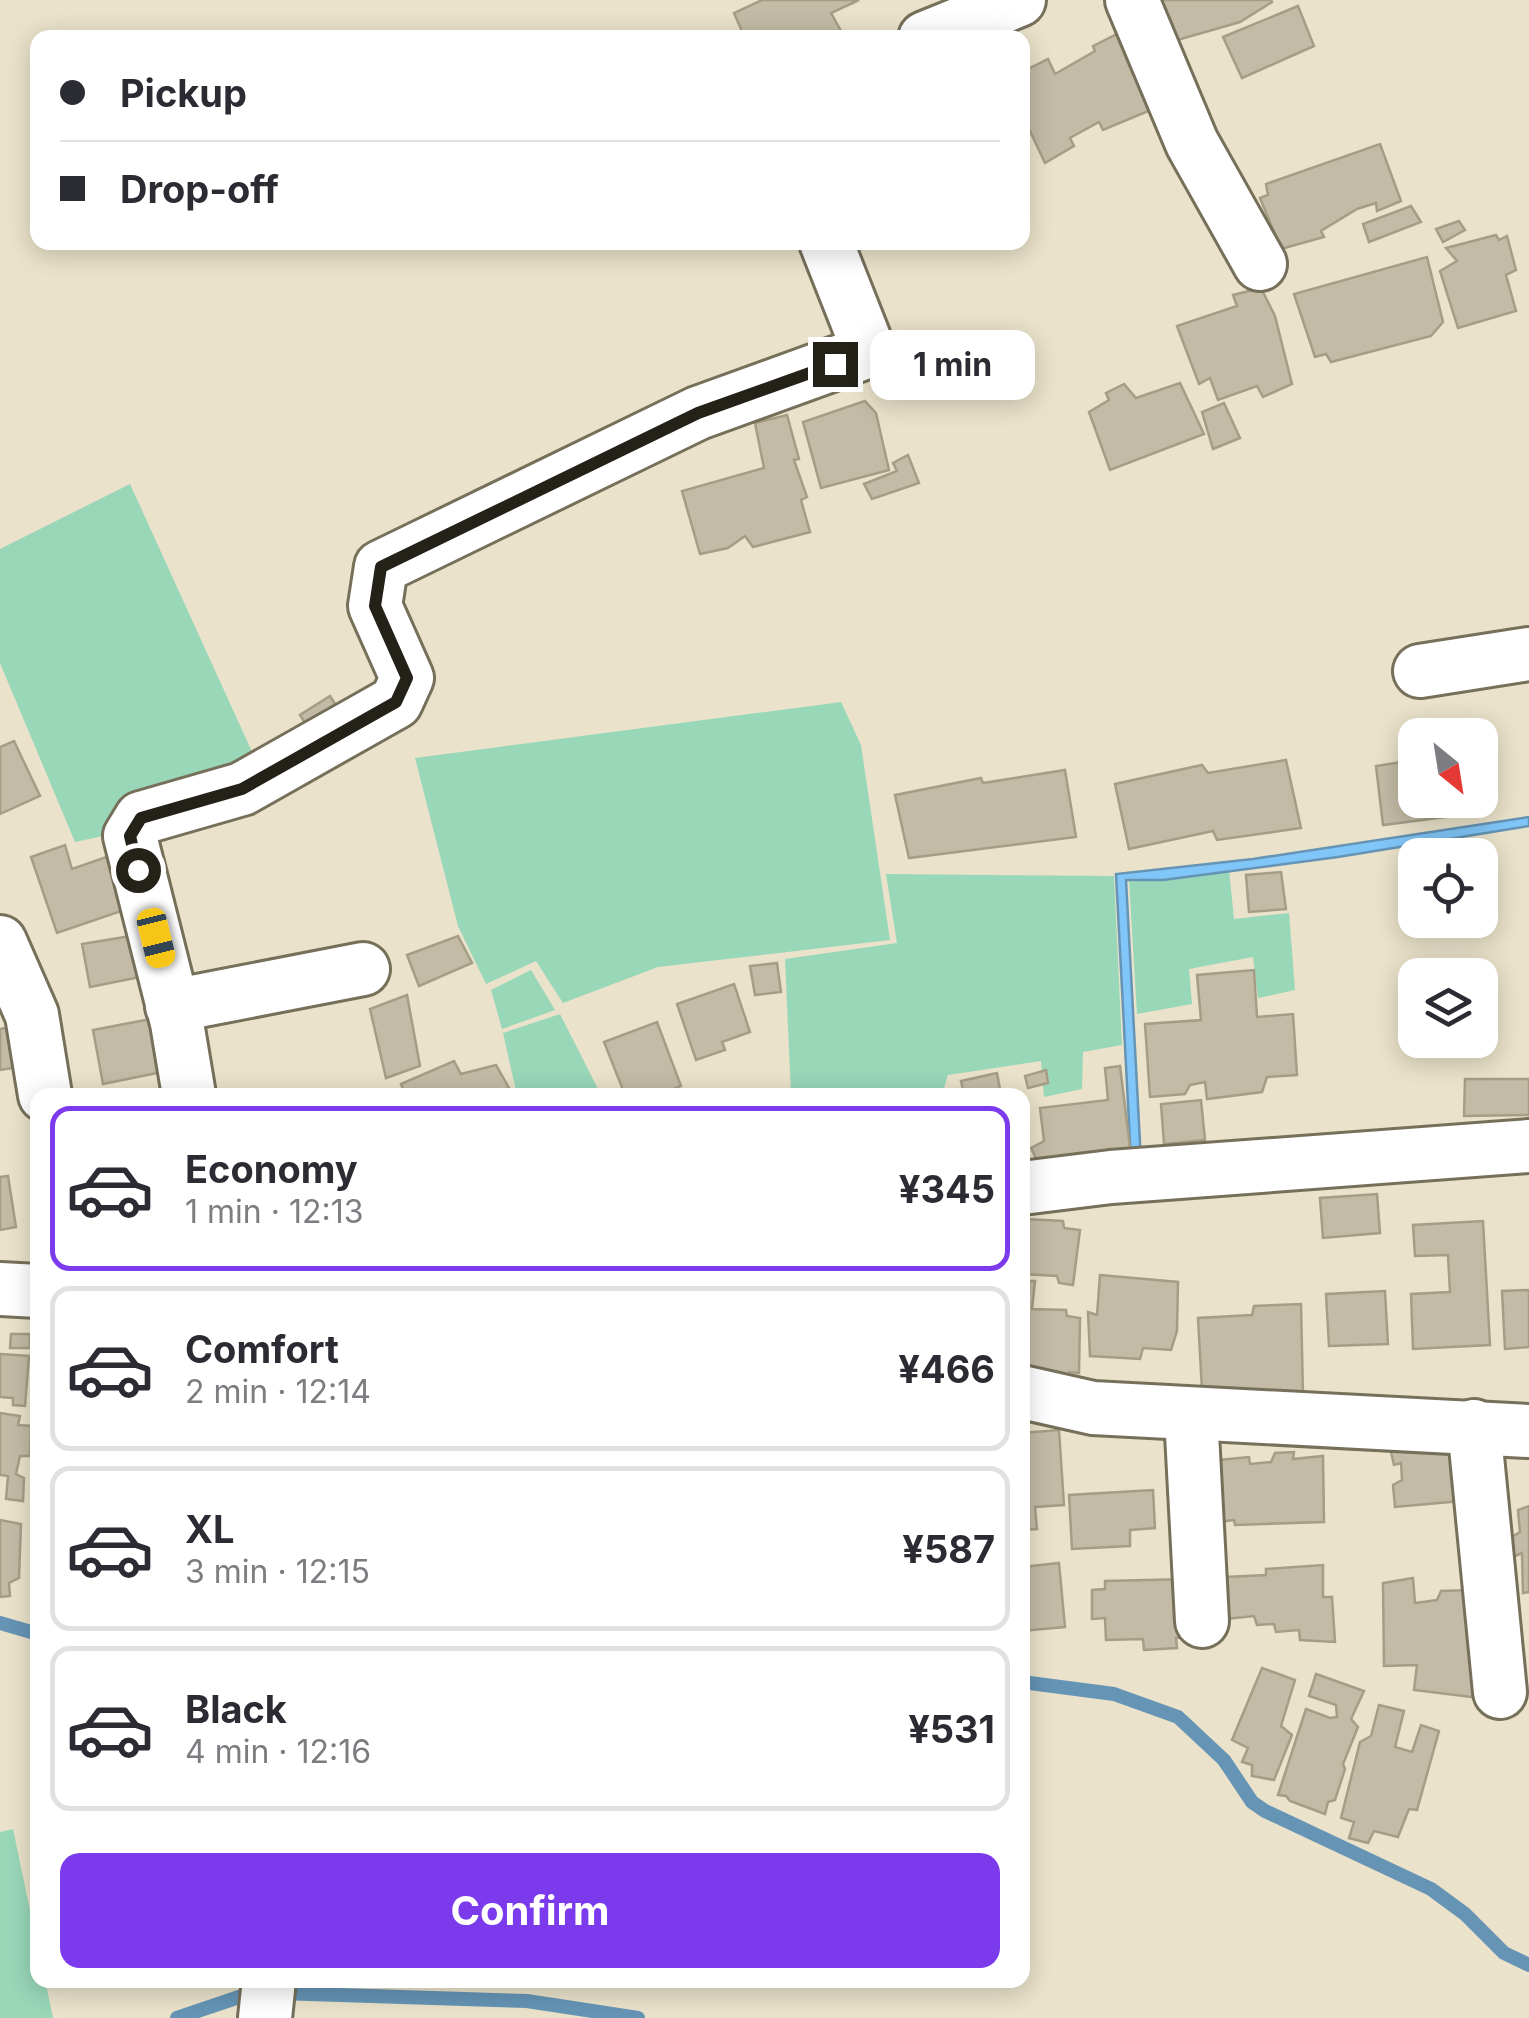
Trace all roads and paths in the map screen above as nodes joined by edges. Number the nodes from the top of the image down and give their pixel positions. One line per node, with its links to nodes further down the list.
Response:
1 (1019, 0): 3 (street)
2 (1132, 0): 5 (street)
3 (945, 30)
4 (829, 250): 10 (street)
5 (1260, 264)
6 (1529, 654): 7 (street)
7 (1420, 671)
8 (0, 942): 11 (street)
9 (363, 970): 10 (street)
10 (172, 1006): 12 (street)
11 (44, 1088)
12 (188, 1088)
13 (1529, 1146): 14 (street)
14 (1030, 1187)
15 (0, 1289): 16 (street)
16 (30, 1291)
17 (1030, 1394): 18 (street)
18 (1191, 1414): 19 (street); 21 (street)
19 (1474, 1426): 20 (street); 22 (street)
20 (1529, 1431)
21 (1202, 1621)
22 (1500, 1692)
23 (267, 1988): 24 (street)
24 (265, 2018)

